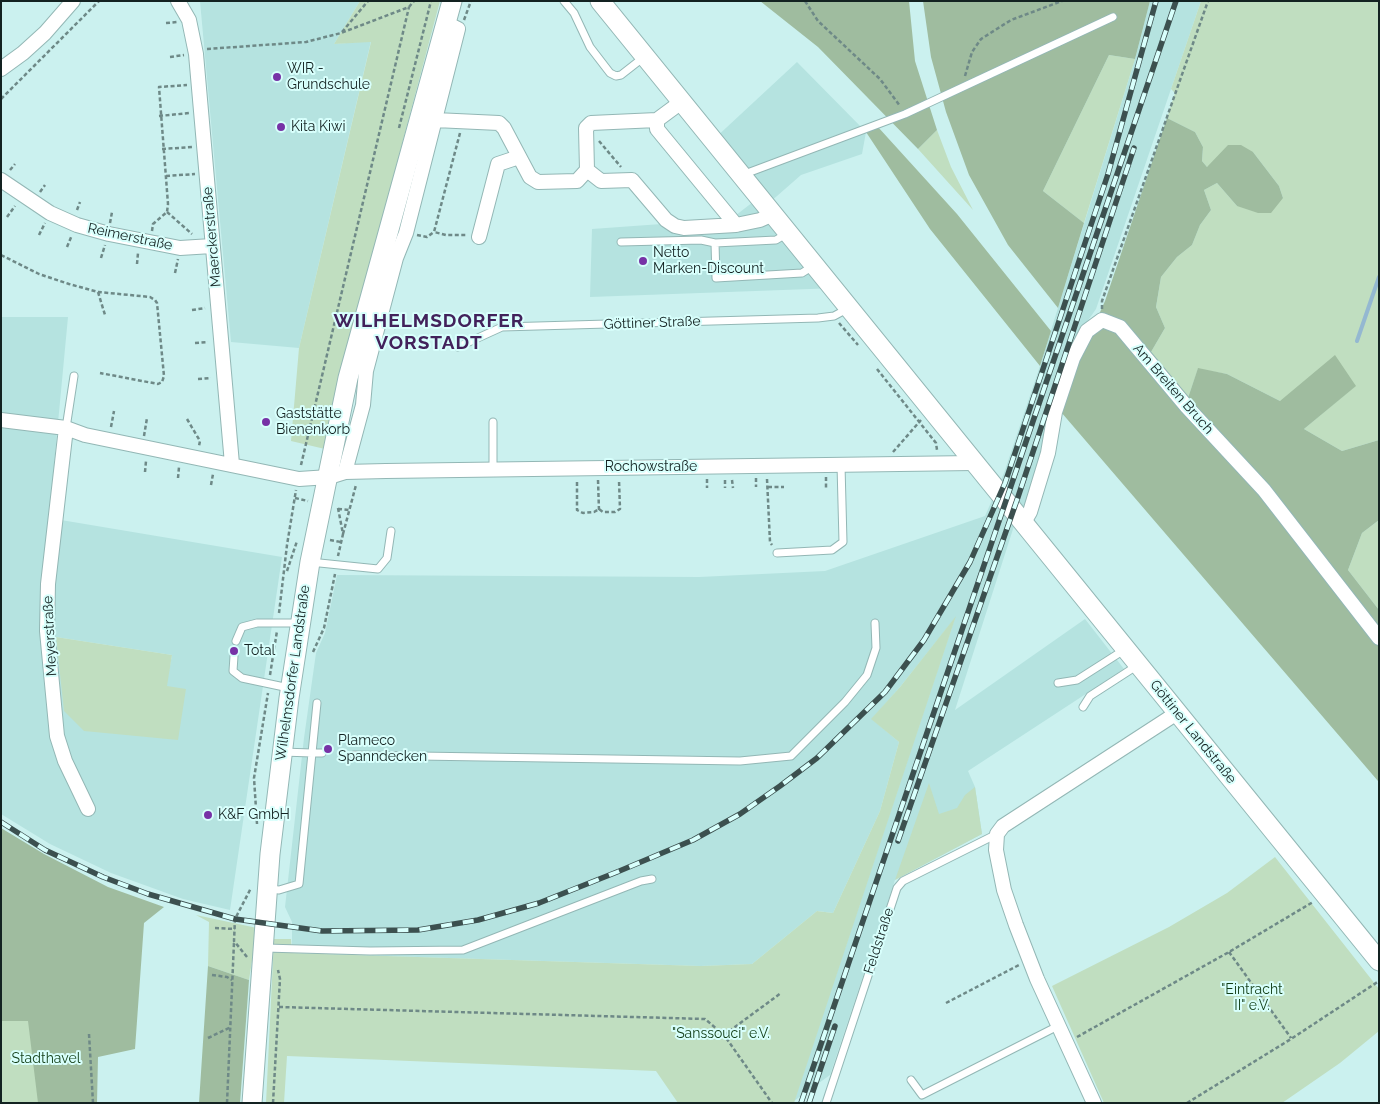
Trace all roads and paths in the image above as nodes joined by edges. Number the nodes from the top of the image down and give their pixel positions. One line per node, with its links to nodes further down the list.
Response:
1 (73, 1): 18 (street)
2 (99, 1): 21 (path)
3 (368, 1): 15 (path)
4 (414, 1): 12 (path)
5 (471, 1): 13 (path)
6 (564, 1): 17 (lane)
7 (600, 1): 17 (street)
8 (805, 1): 24 (path)
9 (1062, 1): 20 (path)
10 (1208, 1): 54 (path)
11 (181, 7): 16 (street, Maerckerstraße)
12 (409, 7): 15 (path); 80 (path)
13 (450, 13): 28 (street, Wilhelmsdorfer Landstraße)
14 (1113, 17): 20 (lane)
15 (341, 33): 16 (path)
16 (196, 50): 19 (street, Maerckerstraße)
17 (644, 57): 22 (street)
18 (1, 69)
19 (199, 84): 23 (street, Maerckerstraße); 25 (path)
20 (960, 89): 24 (lane)
21 (1, 99)
22 (680, 103): 26 (street); 35 (street)
23 (201, 112): 25 (path); 30 (street, Maerckerstraße)
24 (905, 114): 35 (lane)
25 (160, 116): 31 (path)
26 (657, 120): 29 (street); 41 (street)
27 (462, 122): 28 (street); 32 (street); 43 (path)
28 (428, 126): 74 (street, Wilhelmsdorfer Landstraße)
29 (586, 128): 33 (street); 38 (path)
30 (204, 146): 31 (path); 34 (street, Maerckerstraße)
31 (163, 149): 36 (path)
32 (519, 157): 33 (street); 43 (street)
33 (588, 170): 38 (street)
34 (206, 173): 36 (path); 47 (street, Maerckerstraße)
35 (740, 176): 40 (street)
36 (166, 178): 39 (path)
37 (1, 180): 44 (street, Reimerstraße)
38 (632, 180): 41 (street)
39 (167, 212): 44 (path); 48 (path)
40 (771, 214): 41 (street); 42 (street)
41 (736, 225)
42 (787, 234): 46 (lane); 50 (street)
43 (479, 237)
44 (150, 242): 48 (street, Reimerstraße)
45 (621, 242): 46 (lane)
46 (715, 242): 50 (lane)
47 (212, 246): 48 (street, Reimerstraße); 70 (street, Maerckerstraße)
48 (194, 247)
49 (1, 255): 51 (path)
50 (813, 266): 52 (street)
51 (98, 292): 53 (path); 58 (path)
52 (841, 313): 55 (lane, Göttiner Straße); 56 (path); 69 (street)
53 (105, 314)
54 (1102, 320): 93 (street); 102 (street, Am Breiten Bruch)
55 (458, 347)
56 (862, 349)
57 (873, 363): 71 (path)
58 (100, 373)
59 (74, 376): 65 (lane)
60 (114, 411): 66 (path)
61 (147, 418): 67 (path)
62 (187, 419): 68 (path)
63 (1, 420): 65 (street)
64 (493, 422): 73 (lane)
65 (66, 428): 66 (street); 116 (street, Meyerstraße)
66 (109, 440): 67 (street)
67 (142, 446): 68 (street)
68 (197, 457): 70 (street)
69 (973, 463): 71 (street, Rochowstraße); 93 (street, Göttiner Landstraße)
70 (232, 464): 80 (street)
71 (938, 464): 72 (street, Rochowstraße)
72 (841, 465): 73 (street, Rochowstraße); 97 (lane)
73 (493, 469): 74 (street, Rochowstraße)
74 (337, 475): 80 (street); 98 (street, Wilhelmsdorfer Landstraße)
75 (826, 476): 91 (path)
76 (724, 478): 88 (path)
77 (732, 478): 89 (path)
78 (756, 478): 85 (path)
79 (767, 478): 86 (path)
80 (298, 479): 99 (path)
81 (707, 479): 87 (path)
82 (577, 480): 92 (path)
83 (598, 480): 92 (path)
84 (619, 480): 92 (path)
85 (756, 487)
86 (768, 487): 90 (path); 97 (path)
87 (707, 488)
88 (725, 488)
89 (733, 488)
90 (784, 488)
91 (826, 488)
92 (599, 510)
93 (1023, 524): 104 (street, Göttiner Landstraße)
94 (391, 531): 98 (lane)
95 (324, 539): 96 (path)
96 (341, 542)
97 (776, 553)
98 (310, 562): 101 (street, Wilhelmsdorfer Landstraße)
99 (285, 574)
100 (876, 623): 115 (lane)
101 (300, 624): 103 (lane); 108 (street, Wilhelmsdorfer Landstraße)
102 (1379, 638)
103 (236, 641)
104 (1126, 648): 106 (street, Göttiner Landstraße); 107 (lane)
105 (234, 656): 108 (lane)
106 (1139, 664): 110 (lane); 111 (street, Göttiner Landstraße)
107 (1058, 683)
108 (290, 688): 112 (street, Wilhelmsdorfer Landstraße)
109 (316, 703): 113 (lane)
110 (1083, 707)
111 (1177, 713): 117 (street, Feldstraße); 126 (street, Göttiner Landstraße)
112 (282, 752): 113 (lane); 119 (street, Wilhelmsdorfer Landstraße)
113 (312, 753): 114 (lane); 119 (lane)
114 (322, 753)
115 (354, 754)
116 (88, 809)
117 (997, 834): 133 (street); 146 (lane, Feldstraße)
118 (652, 879): 124 (lane)
119 (267, 889): 124 (street, Wilhelmsdorfer Landstraße)
120 (1311, 904): 125 (path)
121 (215, 928): 122 (path)
122 (234, 929)
123 (234, 941): 129 (path)
124 (262, 947): 143 (street, Wilhelmsdorfer Landstraße)
125 (1229, 952): 138 (path); 139 (path)
126 (1379, 961)
127 (1021, 964): 132 (path)
128 (212, 975): 129 (path)
129 (232, 980): 134 (path)
130 (1379, 981): 139 (path)
131 (781, 993): 136 (path)
132 (946, 1003)
133 (1058, 1026): 140 (lane); 147 (street)
134 (231, 1027): 137 (path); 142 (path)
135 (89, 1034): 141 (path)
136 (724, 1035): 144 (path); 145 (path)
137 (208, 1038)
138 (1076, 1038)
139 (1291, 1039): 148 (path)
140 (911, 1080)
141 (93, 1103)
142 (227, 1103)
143 (252, 1103)
144 (273, 1103)
145 (772, 1103)
146 (826, 1103)
147 (1094, 1103)
148 (1187, 1103)

